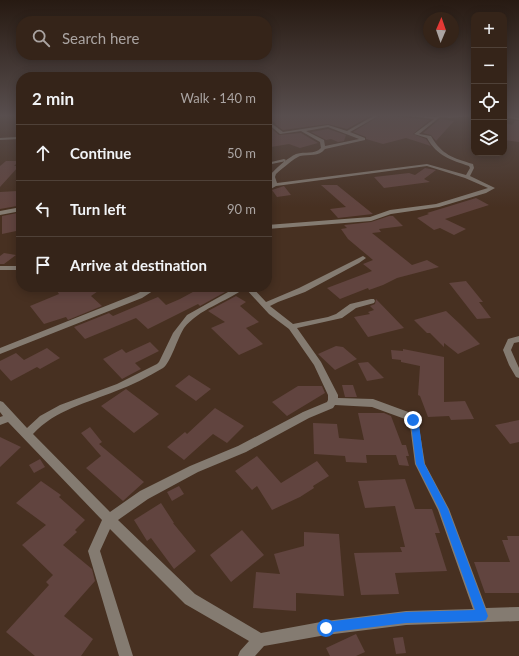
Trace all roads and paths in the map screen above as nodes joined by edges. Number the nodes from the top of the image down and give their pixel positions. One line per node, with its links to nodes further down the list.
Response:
1 (334, 146): 3 (street)
2 (433, 146): 6 (street)
3 (323, 148): 7 (street)
4 (284, 160): 5 (street)
5 (272, 163)
6 (467, 177): 7 (street); 10 (street)
7 (274, 185)
8 (16, 210): 9 (street)
9 (0, 213)
10 (272, 226)
11 (363, 258): 18 (street)
12 (0, 268): 13 (street)
13 (16, 268)
14 (146, 292): 21 (street)
15 (233, 292): 26 (street)
16 (253, 292): 18 (street)
17 (371, 301): 19 (street)
18 (266, 306): 19 (street)
19 (292, 327): 23 (street)
20 (519, 339): 22 (street)
21 (0, 351)
22 (519, 375)
23 (333, 401): 27 (street); 29 (street)
24 (0, 405): 25 (street)
25 (5, 419): 26 (street)
26 (27, 434): 27 (street)
27 (109, 519): 30 (street); 31 (street)
28 (519, 614): 29 (street)
29 (482, 616): 30 (street)
30 (260, 640): 32 (street)
31 (126, 656)
32 (246, 656)

